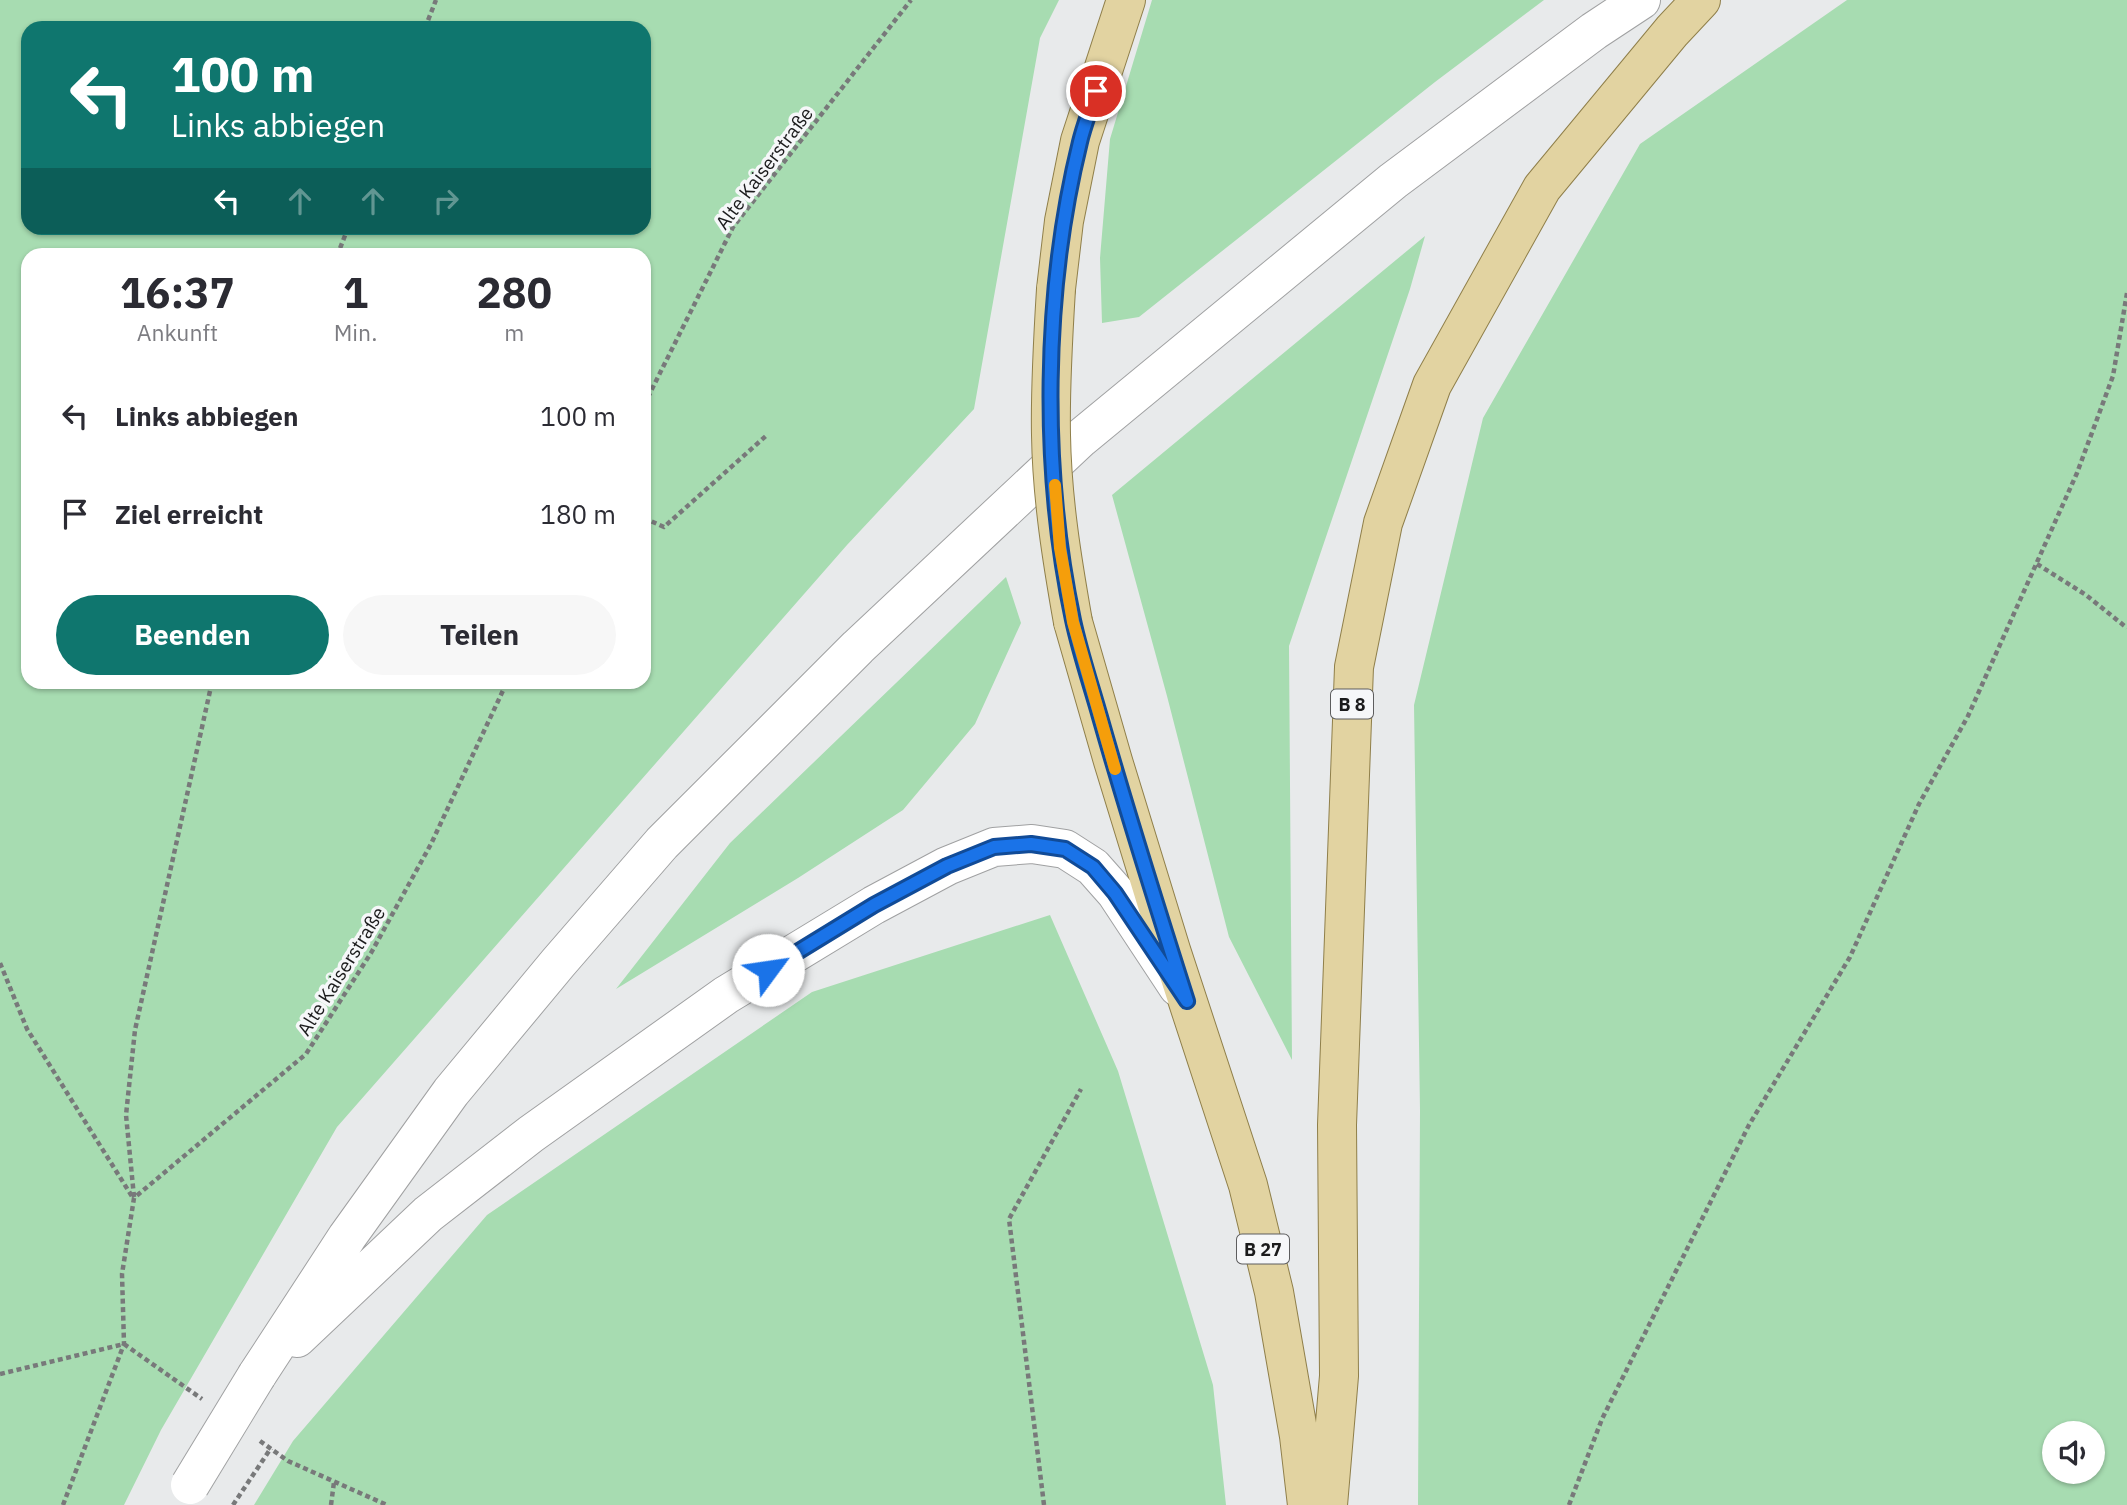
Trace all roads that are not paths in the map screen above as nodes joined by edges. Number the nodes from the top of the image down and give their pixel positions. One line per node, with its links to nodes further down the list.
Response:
1 (1126, 0): 4 (main road, B 27, bridge)
2 (1641, 0): 5 (main road)
3 (1701, 0): 8 (main road, B 8)
4 (1187, 1001): 5 (main road, B 27); 7 (main road, B 27)
5 (257, 1375): 6 (main road, bridge)
6 (185, 1495)
7 (1307, 1505)
8 (1328, 1505)

